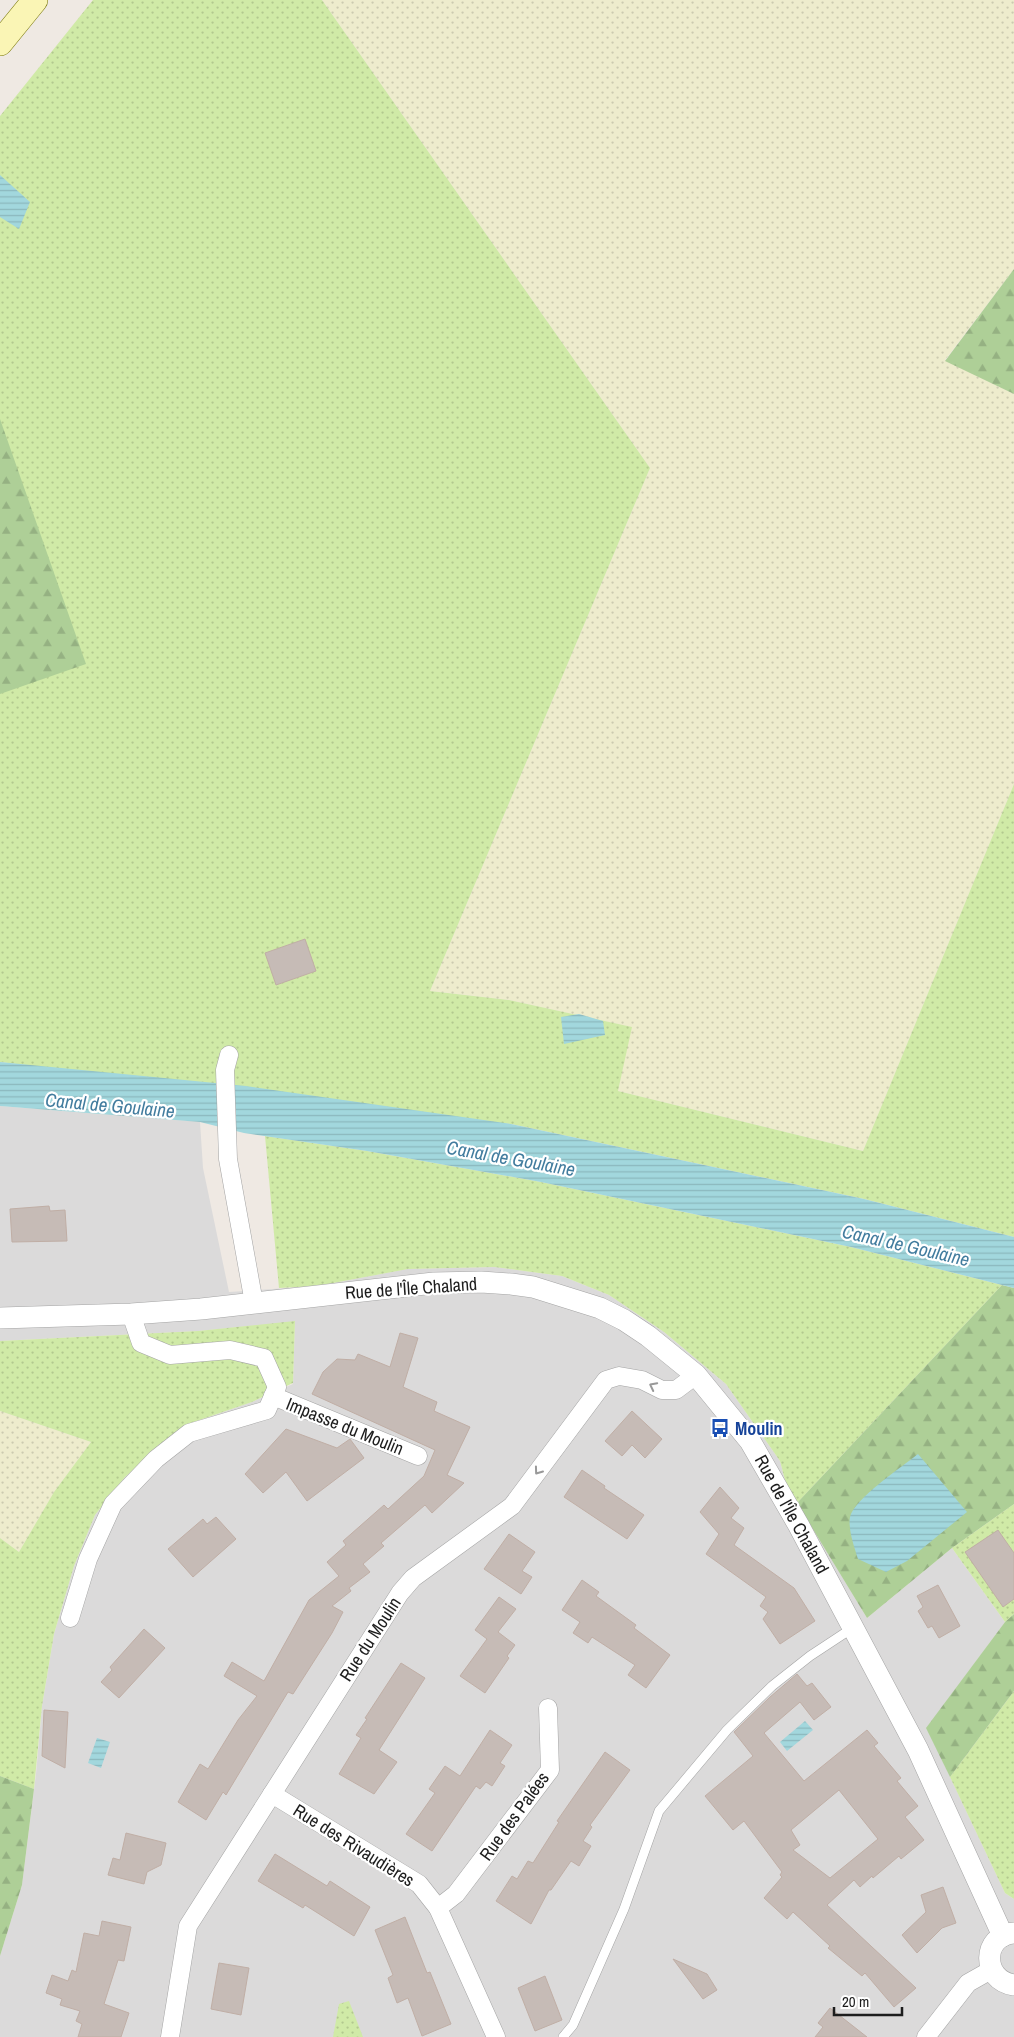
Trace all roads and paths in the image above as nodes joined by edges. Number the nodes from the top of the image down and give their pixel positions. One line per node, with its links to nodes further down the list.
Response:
1 (34, 0): 2 (main road)
2 (0, 43)
3 (227, 1063): 4 (street)
4 (254, 1303): 5 (street, Rue de l'Île Chaland); 7 (street, Rue de l'Île Chaland)
5 (131, 1314): 6 (street, Rue de l'Île Chaland); 8 (street, Impasse du Moulin)
6 (0, 1318)
7 (696, 1375): 11 (street, Rue de l'Île Chaland); 13 (street, Rue du Moulin, one-way to 13)
8 (273, 1396): 9 (street, Impasse du Moulin); 10 (street, Impasse du Moulin)
9 (418, 1456)
10 (70, 1618)
11 (854, 1627): 15 (street, Rue de l'Île Chaland); 20 (lane)
12 (548, 1708): 14 (street, Rue des Palées)
13 (272, 1794): 14 (street, Rue des Rivaudières); 18 (street, Rue du Moulin)
14 (438, 1908): 19 (street, Rue des Rivaudières)
15 (1008, 1935): 16 (street)
16 (991, 1970): 17 (street); 21 (street)
17 (1014, 1985)
18 (170, 2037)
19 (496, 2037)
20 (563, 2037)
21 (926, 2037)

